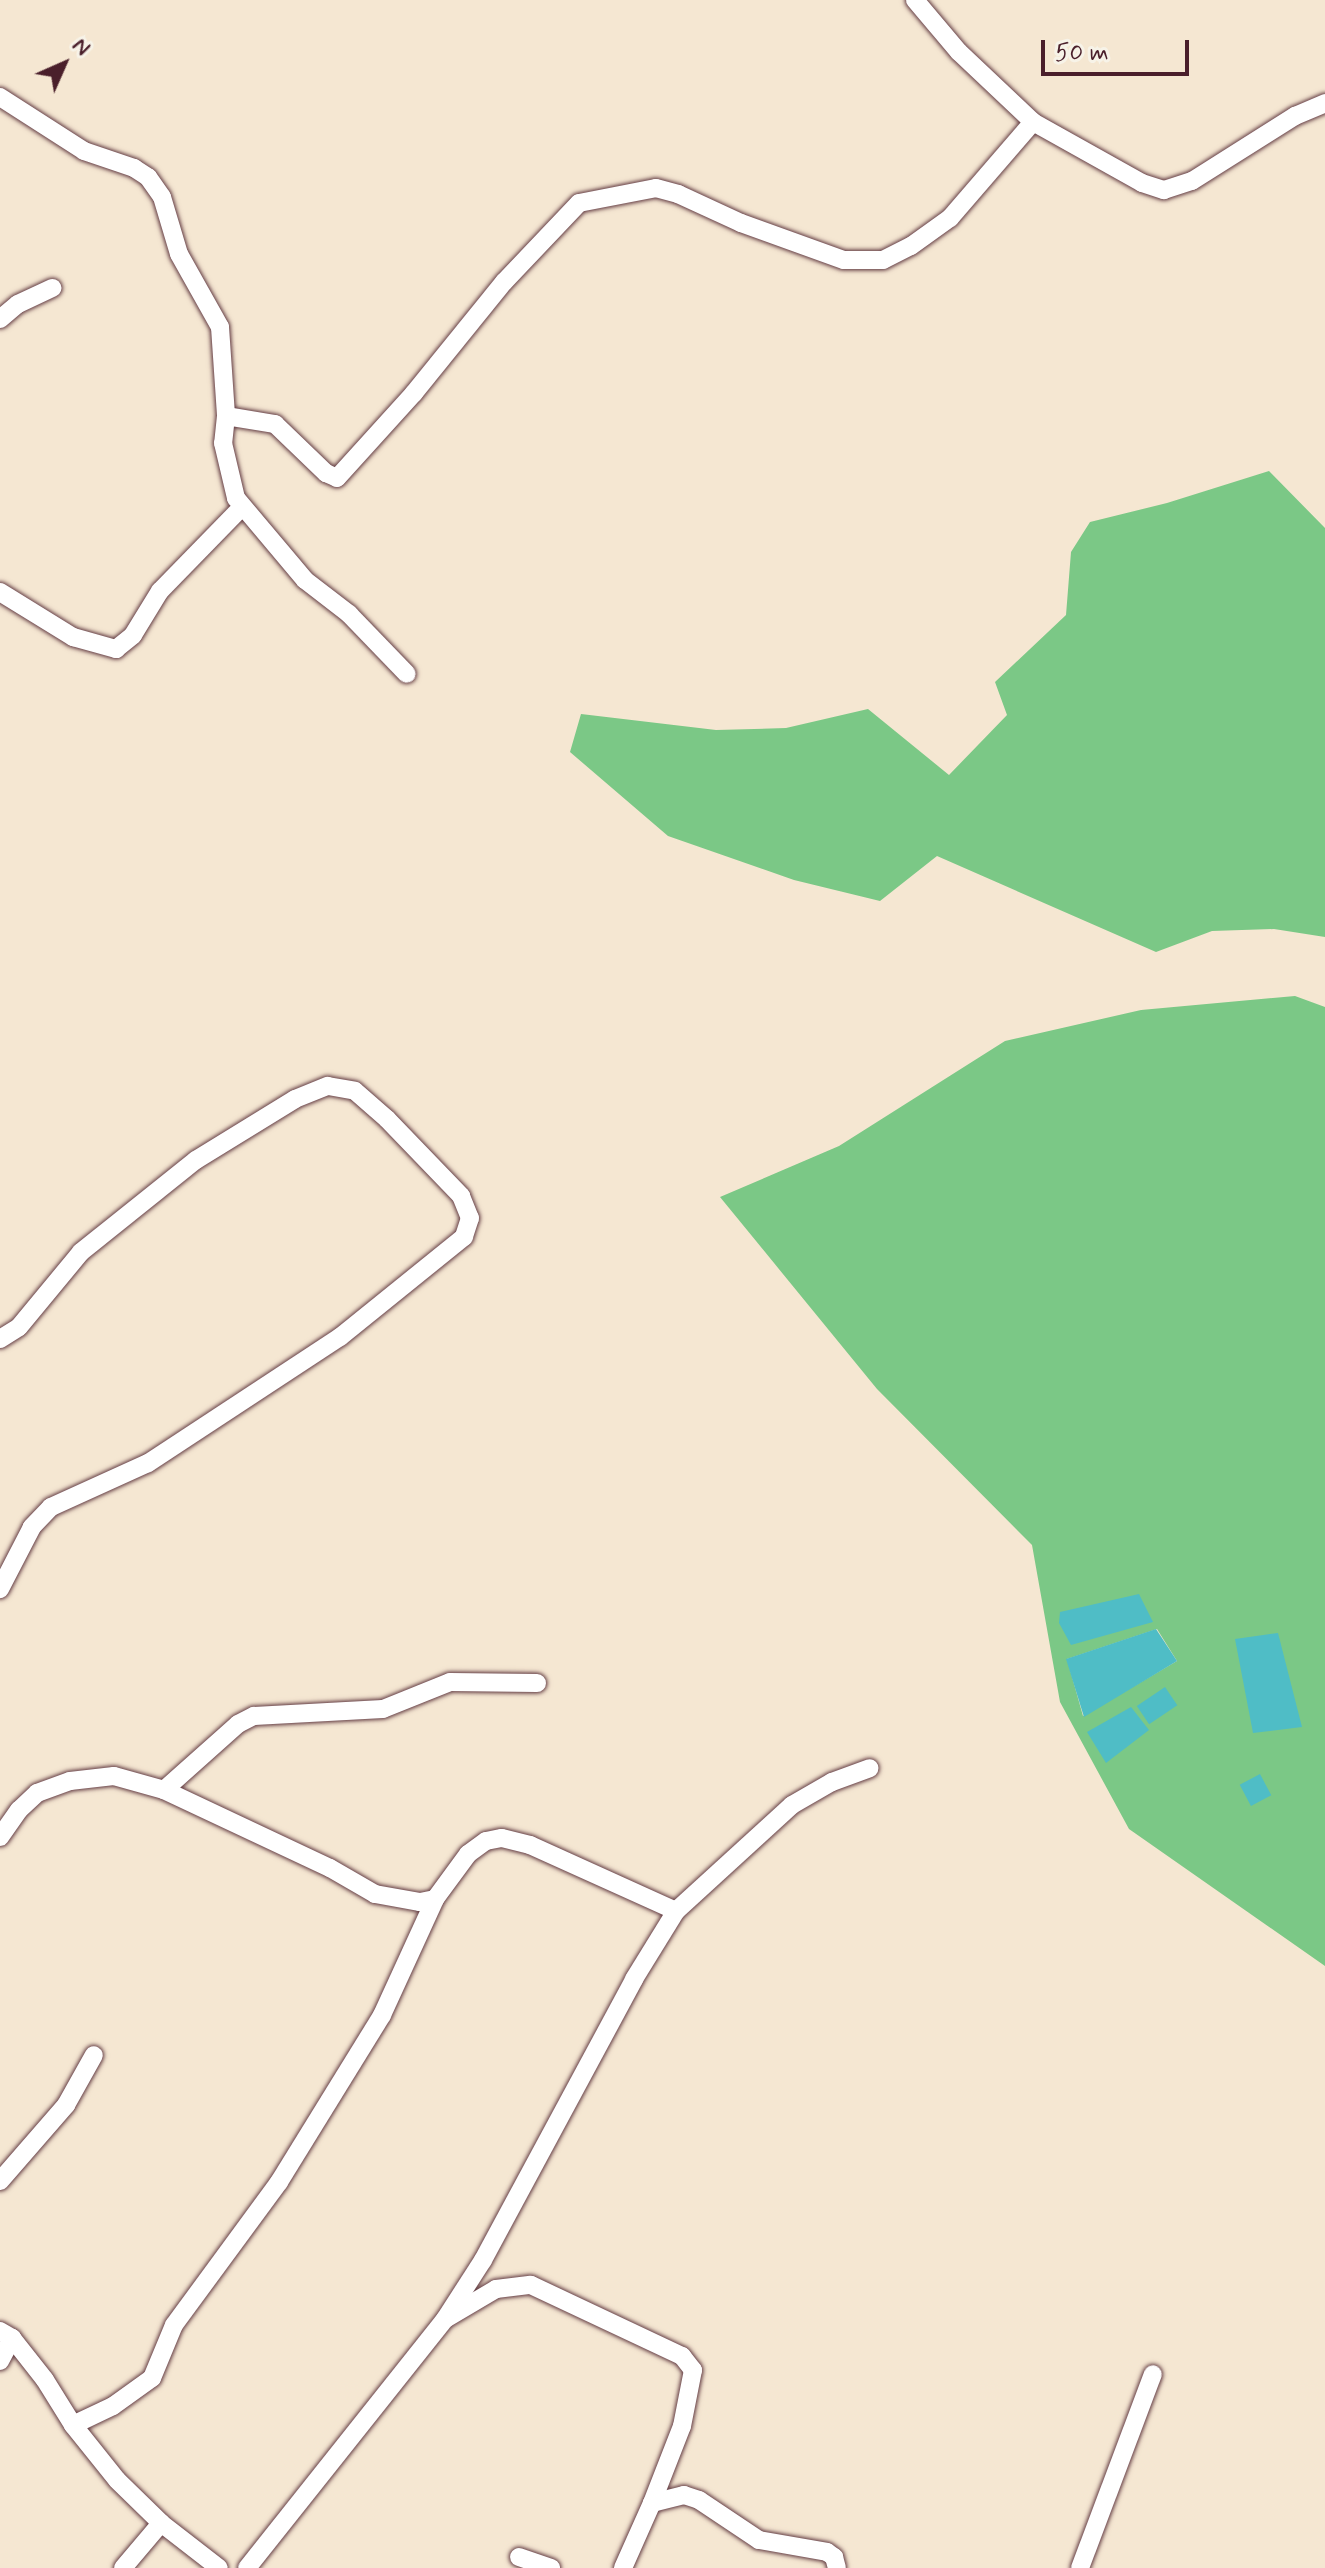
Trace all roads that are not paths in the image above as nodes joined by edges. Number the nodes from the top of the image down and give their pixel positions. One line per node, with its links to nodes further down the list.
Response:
1 (915, 0): 4 (street)
2 (0, 97): 7 (street)
3 (1325, 103): 4 (street)
4 (1033, 122): 7 (street)
5 (53, 288): 6 (street)
6 (0, 319)
7 (226, 416): 8 (street)
8 (242, 507): 9 (street); 10 (street)
9 (0, 592)
10 (407, 674)
11 (0, 1339): 12 (street)
12 (0, 1589)
13 (537, 1683): 15 (street)
14 (870, 1768): 18 (street)
15 (164, 1790): 16 (street); 17 (street)
16 (0, 1837)
17 (435, 1899): 18 (street); 25 (street)
18 (676, 1911): 21 (street)
19 (94, 2055): 20 (street)
20 (0, 2181)
21 (445, 2319): 26 (street); 31 (street)
22 (6, 2335): 23 (street); 25 (street)
23 (0, 2361)
24 (1153, 2374): 35 (street)
25 (73, 2425): 27 (street)
26 (652, 2503): 33 (street); 34 (street)
27 (161, 2523): 29 (street); 30 (street)
28 (519, 2557): 32 (street)
29 (123, 2568)
30 (219, 2568)
31 (247, 2568)
32 (551, 2568)
33 (623, 2568)
34 (837, 2568)
35 (1080, 2568)

